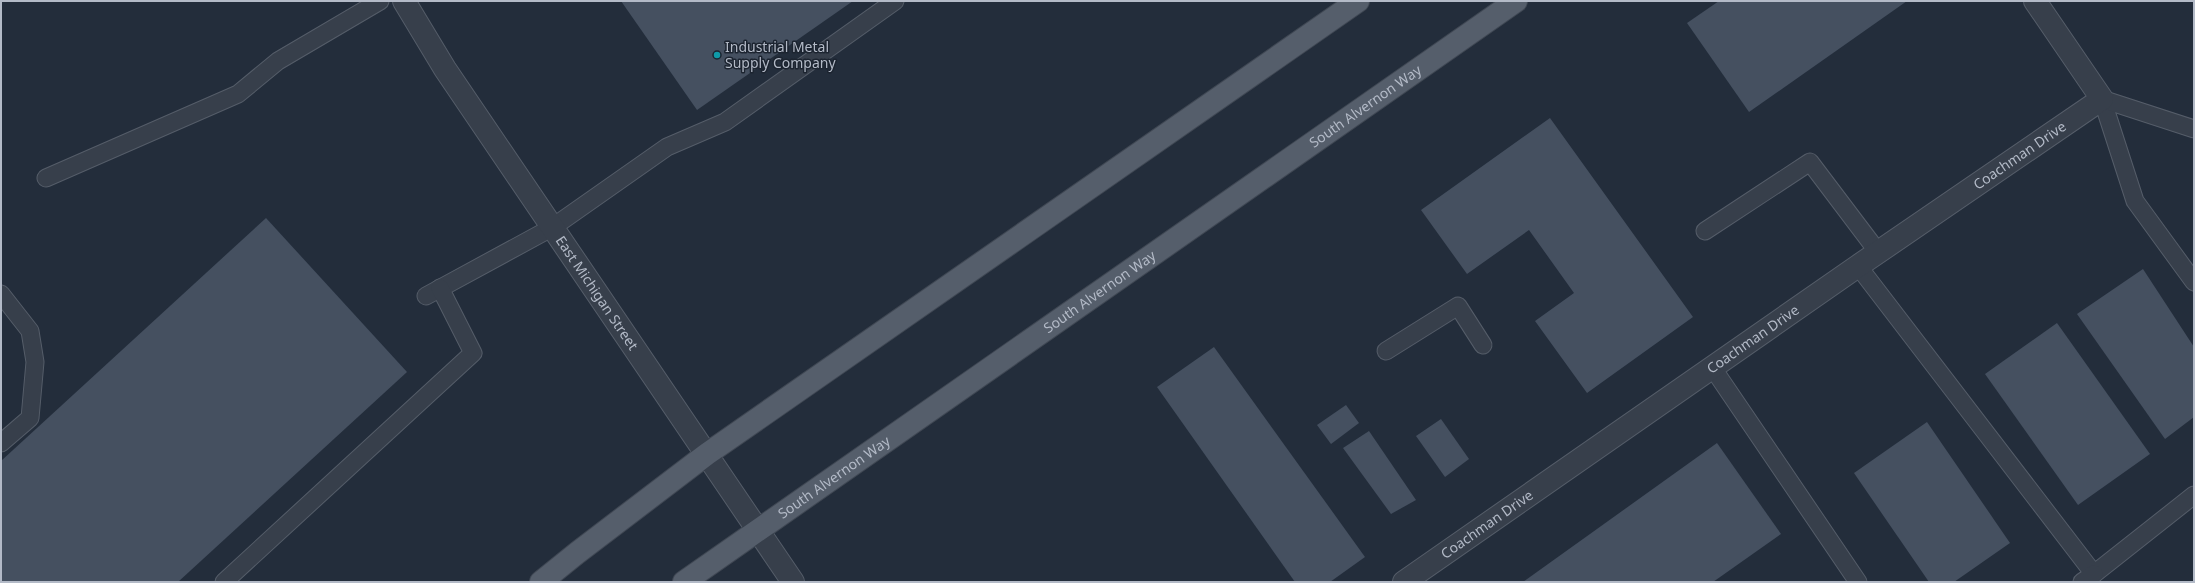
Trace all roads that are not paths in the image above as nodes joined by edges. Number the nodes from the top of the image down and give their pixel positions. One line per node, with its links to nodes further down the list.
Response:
1 (380, 1): 9 (lane)
2 (404, 1): 10 (street, East Michigan Street)
3 (895, 1): 10 (lane)
4 (1358, 1): 20 (main road)
5 (1516, 1): 22 (main road, South Alvernon Way)
6 (2035, 1): 7 (street)
7 (2102, 99): 8 (lane); 12 (street, Coachman Drive); 14 (lane)
8 (2194, 129)
9 (46, 178)
10 (553, 227): 20 (street, East Michigan Street); 24 (lane)
11 (1705, 231): 12 (lane)
12 (1878, 252): 13 (street, Coachman Drive)
13 (1858, 266): 18 (street, Coachman Drive); 23 (lane)
14 (2194, 282)
15 (1, 294): 19 (lane)
16 (1483, 345): 17 (lane)
17 (1386, 351)
18 (1712, 367): 28 (street, Coachman Drive); 29 (lane)
19 (1, 443)
20 (707, 454): 22 (street, East Michigan Street); 25 (main road)
21 (2194, 495): 23 (lane)
22 (757, 530): 26 (main road, South Alvernon Way); 27 (street, East Michigan Street)
23 (2088, 578)
24 (224, 582)
25 (541, 582)
26 (684, 582)
27 (793, 582)
28 (1404, 582)
29 (1858, 582)

